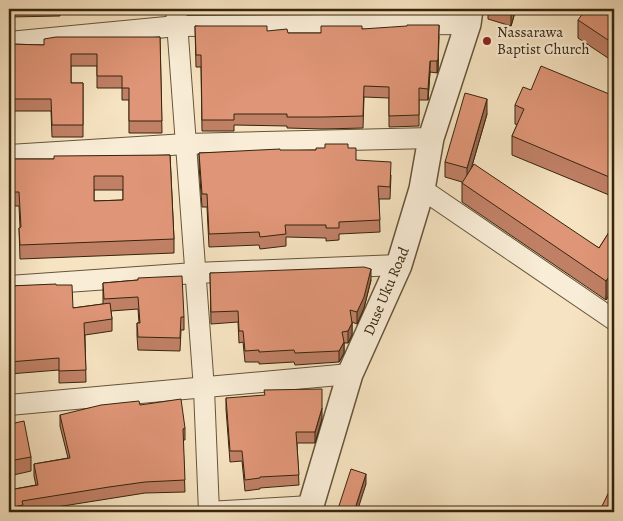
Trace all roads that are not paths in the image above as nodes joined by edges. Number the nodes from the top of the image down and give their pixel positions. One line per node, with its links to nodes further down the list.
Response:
1 (469, 16): 2 (street); 4 (street, Duse Uku Road)
2 (176, 17): 3 (street); 5 (street)
3 (9, 42)
4 (431, 138): 5 (street); 7 (street, Duse Uku Road)
5 (186, 144): 6 (street); 9 (street)
6 (9, 155)
7 (422, 189): 8 (street, Duse Uku Road); 11 (street)
8 (399, 265): 9 (street); 12 (street, Duse Uku Road)
9 (195, 274): 10 (street); 13 (street)
10 (9, 286)
11 (614, 320)
12 (350, 374): 13 (street); 15 (street, Duse Uku Road)
13 (204, 388): 14 (street); 16 (street)
14 (9, 405)
15 (310, 509): 16 (street)
16 (208, 512)

